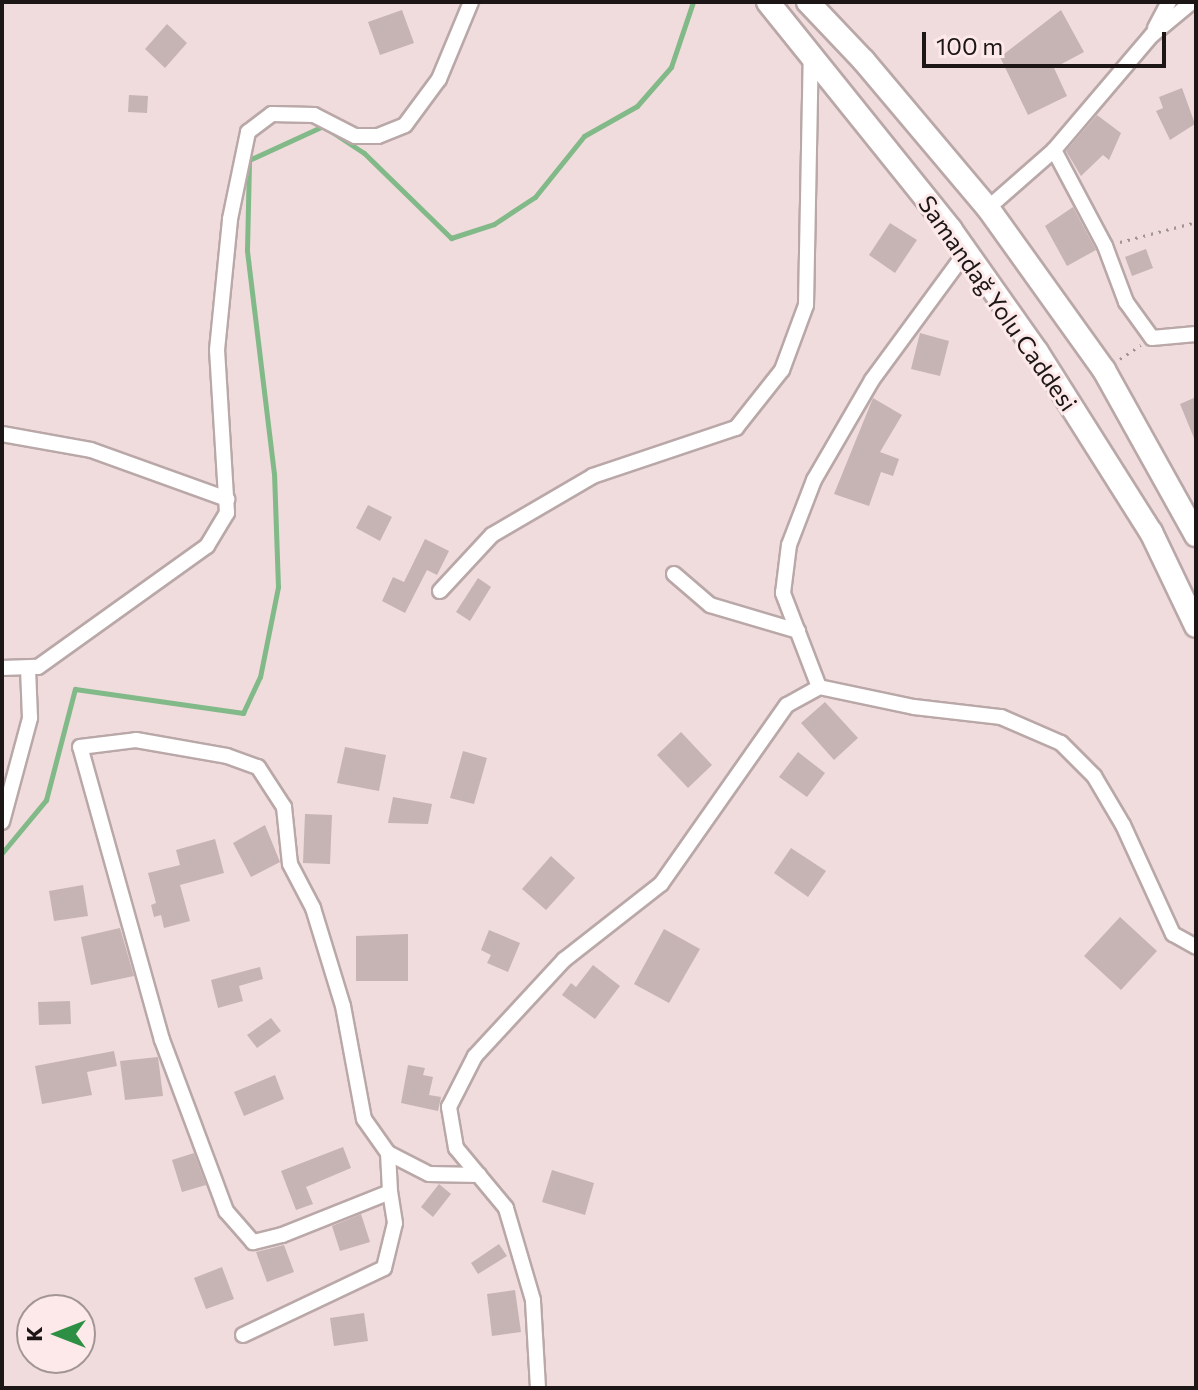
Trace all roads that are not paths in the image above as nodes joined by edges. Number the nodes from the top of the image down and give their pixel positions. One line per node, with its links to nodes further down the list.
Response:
1 (471, 2): 13 (street)
2 (808, 2): 9 (highway, Samandağ Yolu Caddesi)
3 (1169, 2): 6 (street)
4 (1192, 2): 6 (street)
5 (770, 3): 7 (highway, Samandağ Yolu Caddesi)
6 (1152, 35): 8 (street)
7 (811, 50): 10 (highway, Samandağ Yolu Caddesi); 16 (street)
8 (1054, 150): 9 (street); 11 (street)
9 (988, 208): 14 (highway, Samandağ Yolu Caddesi)
10 (966, 252): 17 (highway, Samandağ Yolu Caddesi); 18 (street)
11 (1196, 334)
12 (2, 434): 13 (street)
13 (227, 499): 20 (street)
14 (1196, 535)
15 (674, 574): 18 (street)
16 (440, 591)
17 (1196, 626)
18 (798, 631): 21 (street)
19 (2, 668): 20 (street)
20 (28, 668): 22 (street)
21 (819, 687): 23 (street); 25 (street)
22 (2, 822)
23 (1196, 947)
24 (388, 1153): 25 (street); 26 (street); 26 (street)
25 (479, 1175): 28 (street)
26 (390, 1192): 27 (street)
27 (243, 1335)
28 (538, 1388)

